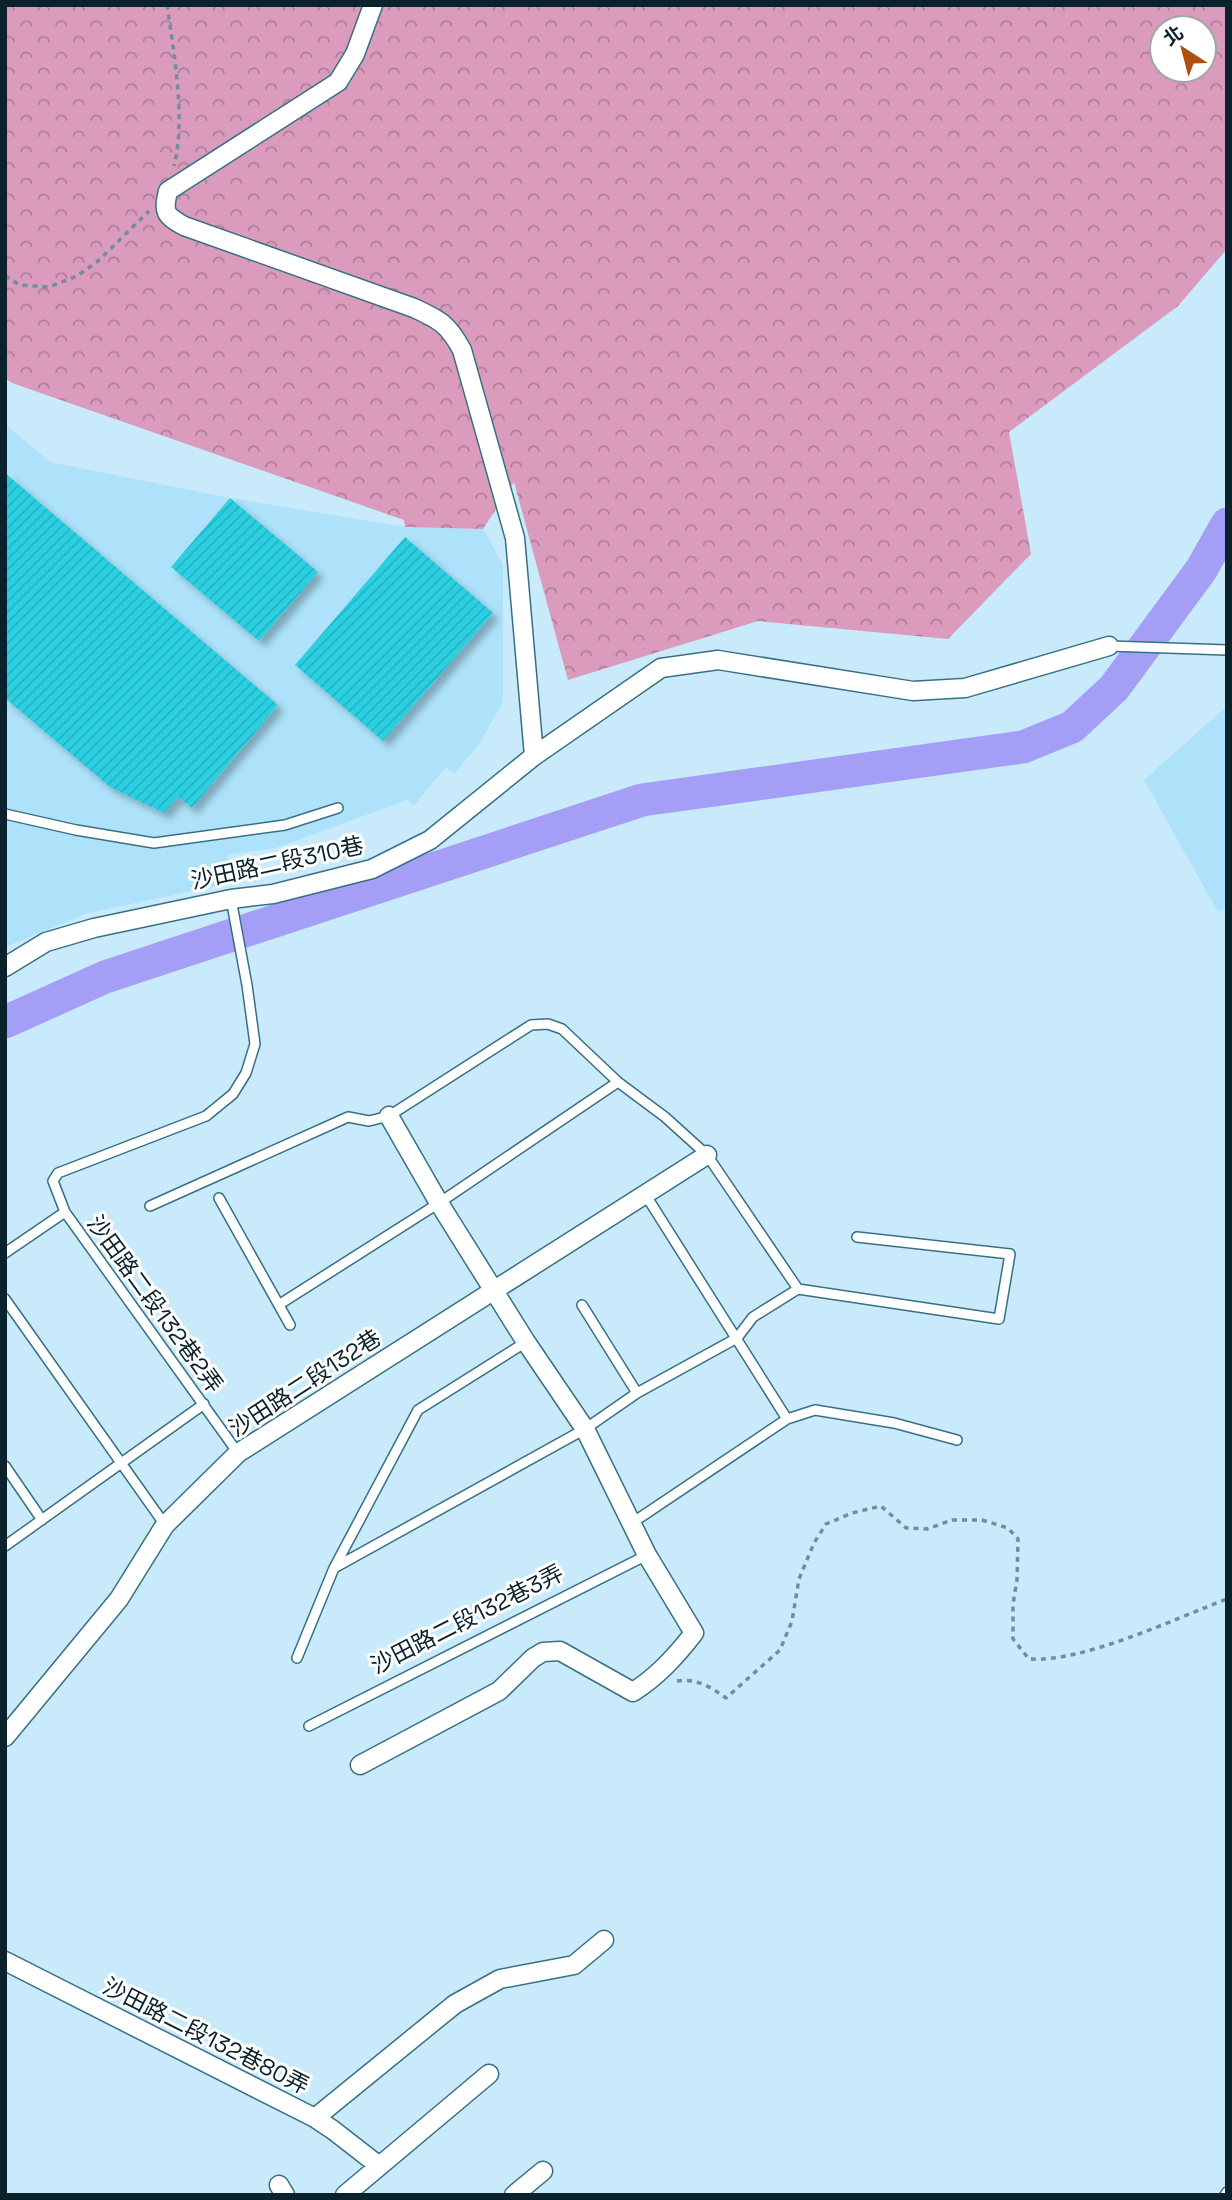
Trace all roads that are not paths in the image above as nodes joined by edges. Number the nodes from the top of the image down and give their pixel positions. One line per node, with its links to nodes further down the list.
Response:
1 (373, 5): 4 (street)
2 (1109, 646): 3 (lane); 4 (street, 沙田路二段310巷)
3 (1227, 650)
4 (534, 756): 7 (street, 沙田路二段310巷)
5 (338, 808): 6 (lane)
6 (5, 814)
7 (231, 899): 8 (street, 沙田路二段310巷); 16 (lane, 沙田路二段132巷2弄)
8 (5, 967)
9 (618, 1082): 10 (lane); 11 (lane); 14 (lane)
10 (389, 1116): 14 (street); 15 (lane)
11 (707, 1155): 12 (street, 沙田路二段132巷); 19 (lane)
12 (645, 1194): 20 (street, 沙田路二段132巷); 25 (lane)
13 (219, 1198): 22 (lane)
14 (439, 1203): 20 (street); 22 (lane)
15 (150, 1206)
16 (65, 1212): 18 (lane); 28 (lane, 沙田路二段132巷2弄)
17 (857, 1237): 19 (lane)
18 (5, 1253)
19 (798, 1289): 25 (lane)
20 (496, 1291): 26 (street); 32 (street, 沙田路二段132巷)
21 (5, 1299): 33 (lane)
22 (280, 1304): 24 (lane)
23 (582, 1305): 27 (lane)
24 (290, 1325)
25 (737, 1338): 27 (lane); 29 (lane)
26 (526, 1342): 30 (street); 40 (lane)
27 (637, 1393): 30 (lane)
28 (204, 1404): 32 (lane, 沙田路二段132巷2弄); 33 (lane)
29 (787, 1419): 31 (lane); 36 (lane)
30 (585, 1429): 36 (street); 40 (lane)
31 (957, 1440)
32 (238, 1453): 37 (street, 沙田路二段132巷)
33 (121, 1463): 35 (lane); 37 (lane)
34 (5, 1466): 35 (lane)
35 (42, 1520): 38 (lane)
36 (632, 1523): 39 (street)
37 (165, 1525): 43 (street, 沙田路二段132巷)
38 (5, 1546)
39 (647, 1555): 42 (lane, 沙田路二段132巷3弄); 44 (street)
40 (334, 1568): 41 (lane)
41 (297, 1658)
42 (309, 1726)
43 (5, 1737)
44 (359, 1765)
45 (604, 1940): 48 (street)
46 (5, 1961): 48 (street, 沙田路二段132巷80弄)
47 (489, 2074): 49 (street)
48 (315, 2118): 49 (street, 沙田路二段132巷80弄)
49 (378, 2165): 51 (street)
50 (542, 2171): 52 (street)
51 (345, 2195)
52 (514, 2195)

